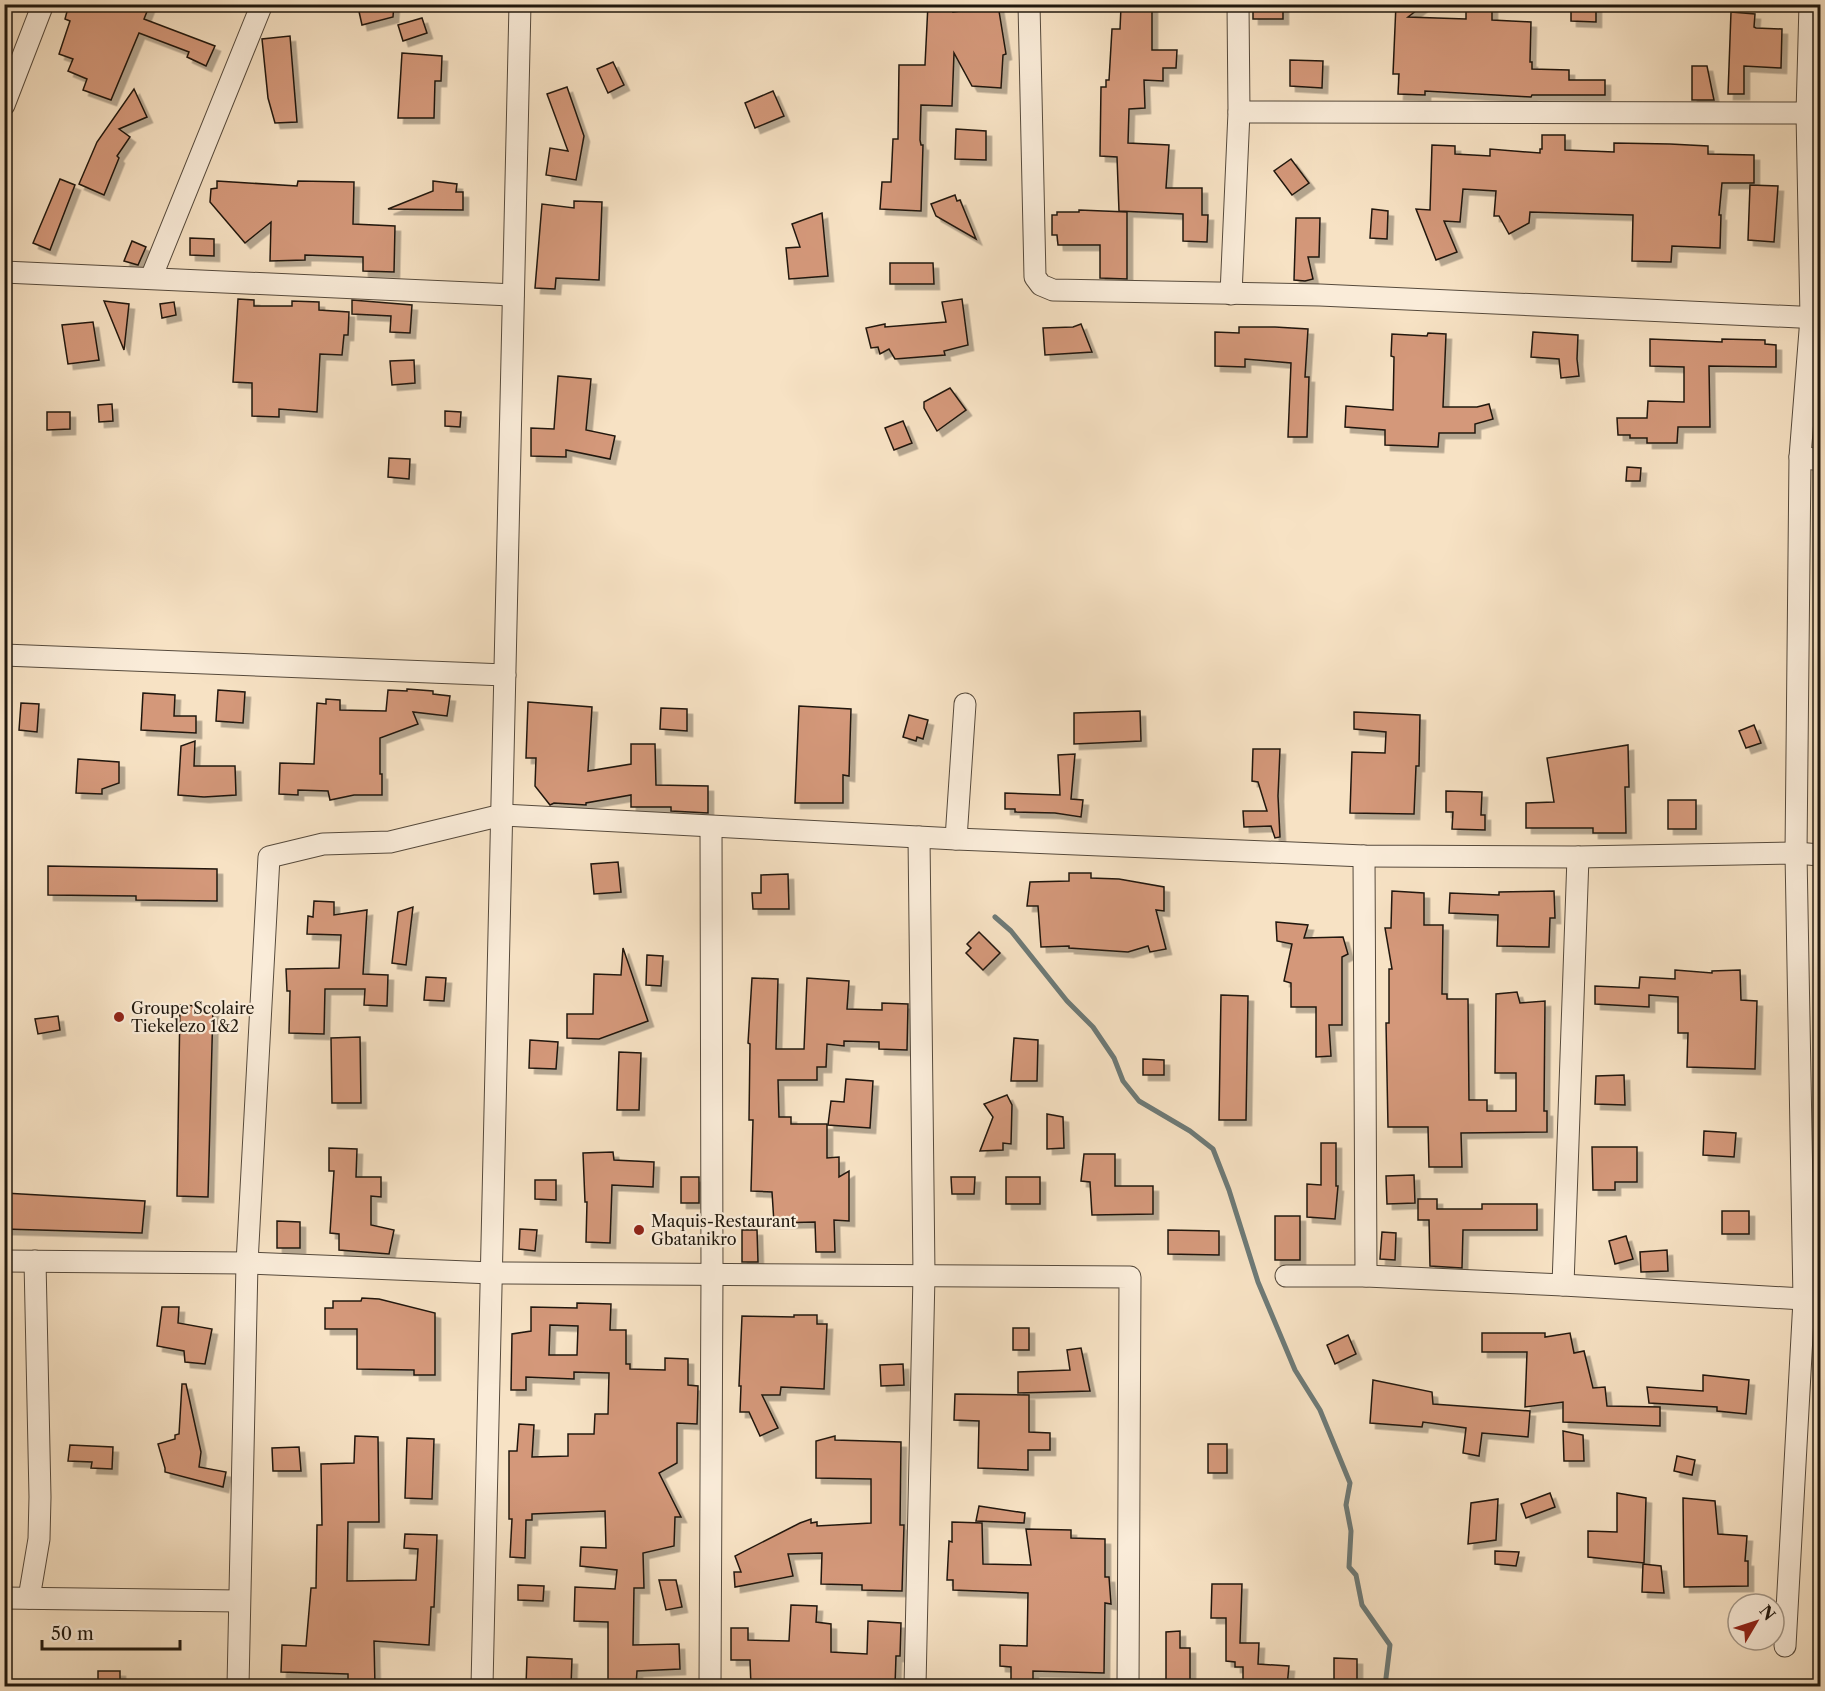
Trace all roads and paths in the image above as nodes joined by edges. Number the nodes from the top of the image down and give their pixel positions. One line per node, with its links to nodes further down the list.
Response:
1 (43, 4): 7 (street)
2 (262, 4): 11 (street)
3 (520, 4): 13 (street)
4 (1029, 4): 12 (street)
5 (1238, 4): 8 (street)
6 (1810, 4): 9 (street)
7 (4, 105)
8 (1239, 112): 9 (street); 12 (street)
9 (1814, 113): 14 (street)
10 (4, 272): 11 (street)
11 (151, 278): 13 (street)
12 (1231, 294): 14 (street)
13 (513, 295): 18 (street)
14 (1816, 318): 15 (street)
15 (1800, 457): 16 (street); 24 (street)
16 (1821, 460)
17 (4, 655): 18 (street)
18 (505, 675): 20 (street)
19 (964, 704): 23 (street)
20 (502, 815): 21 (street); 30 (street); 31 (street)
21 (711, 827): 22 (street); 32 (street)
22 (919, 837): 23 (street); 33 (street)
23 (956, 839): 26 (street)
24 (1796, 853): 25 (street); 27 (street); 37 (street)
25 (1821, 855)
26 (1364, 856): 27 (street); 35 (street)
27 (1578, 857): 36 (street)
28 (4, 1261): 29 (street)
29 (35, 1261): 30 (street); 39 (street)
30 (247, 1263): 31 (street); 40 (street)
31 (492, 1273): 32 (street); 43 (street)
32 (712, 1273): 33 (street); 44 (street)
33 (924, 1275): 45 (street); 46 (street)
34 (1286, 1276): 35 (street)
35 (1366, 1276): 36 (street)
36 (1563, 1285): 37 (street)
37 (1812, 1300): 41 (street)
38 (4, 1598): 39 (street)
39 (29, 1598): 40 (street)
40 (239, 1601): 42 (street)
41 (1786, 1633)
42 (238, 1686)
43 (482, 1686)
44 (710, 1686)
45 (915, 1686)
46 (1128, 1686)

